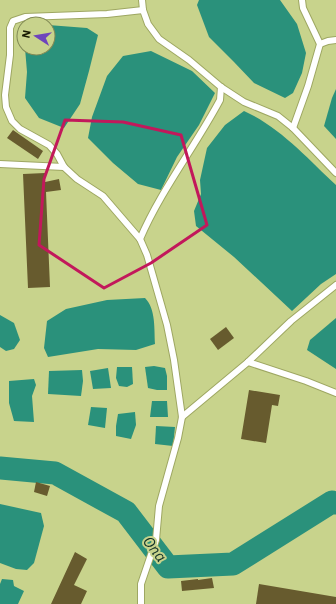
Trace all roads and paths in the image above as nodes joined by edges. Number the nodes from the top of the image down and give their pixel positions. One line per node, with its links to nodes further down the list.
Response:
1 (142, 0): 3 (lane)
2 (302, 0): 5 (lane)
3 (143, 10): 6 (lane); 9 (lane)
4 (336, 40): 5 (lane)
5 (320, 44): 7 (lane)
6 (221, 87): 7 (lane); 11 (lane)
7 (292, 128): 10 (lane)
8 (0, 164): 9 (lane)
9 (64, 167): 11 (lane)
10 (336, 173)
11 (140, 239): 15 (lane)
12 (336, 286): 13 (lane)
13 (248, 362): 14 (lane); 15 (lane)
14 (336, 393)
15 (182, 417): 16 (lane)
16 (141, 604)

